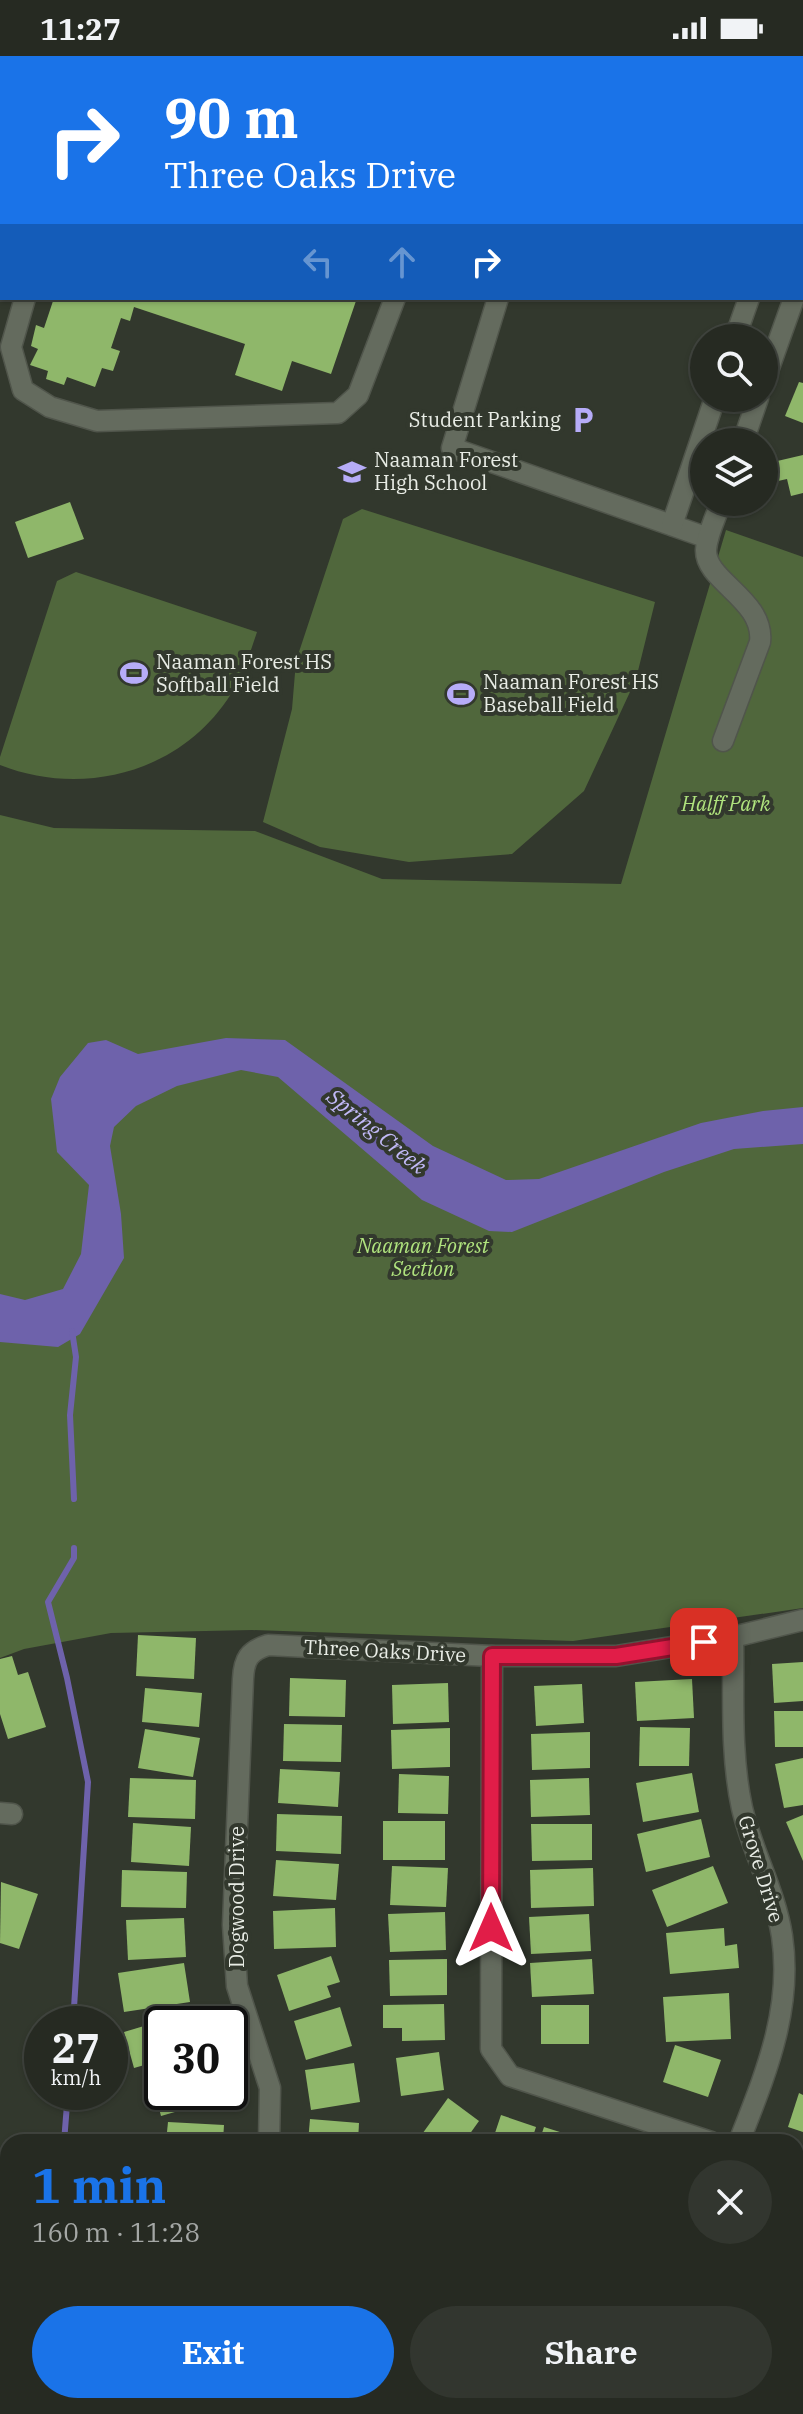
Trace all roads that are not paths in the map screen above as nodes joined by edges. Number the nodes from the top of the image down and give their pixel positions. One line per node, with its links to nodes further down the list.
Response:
1 (24, 300): 2 (street)
2 (394, 300)
3 (497, 300): 10 (street)
4 (748, 300): 6 (street)
5 (793, 300): 7 (street)
6 (740, 324)
7 (778, 343)
8 (710, 412): 10 (street)
9 (716, 516): 11 (street)
10 (672, 525): 11 (street)
11 (708, 538): 12 (street)
12 (723, 741)
13 (803, 1620): 14 (street, Three Oaks Drive)
14 (733, 1637): 16 (street, Three Oaks Drive); 19 (street, Grove Drive)
15 (253, 1650): 16 (street, Three Oaks Drive); 17 (street, Dogwood Drive)
16 (492, 1656): 18 (street)
17 (269, 2134)
18 (687, 2134)
19 (742, 2134)

